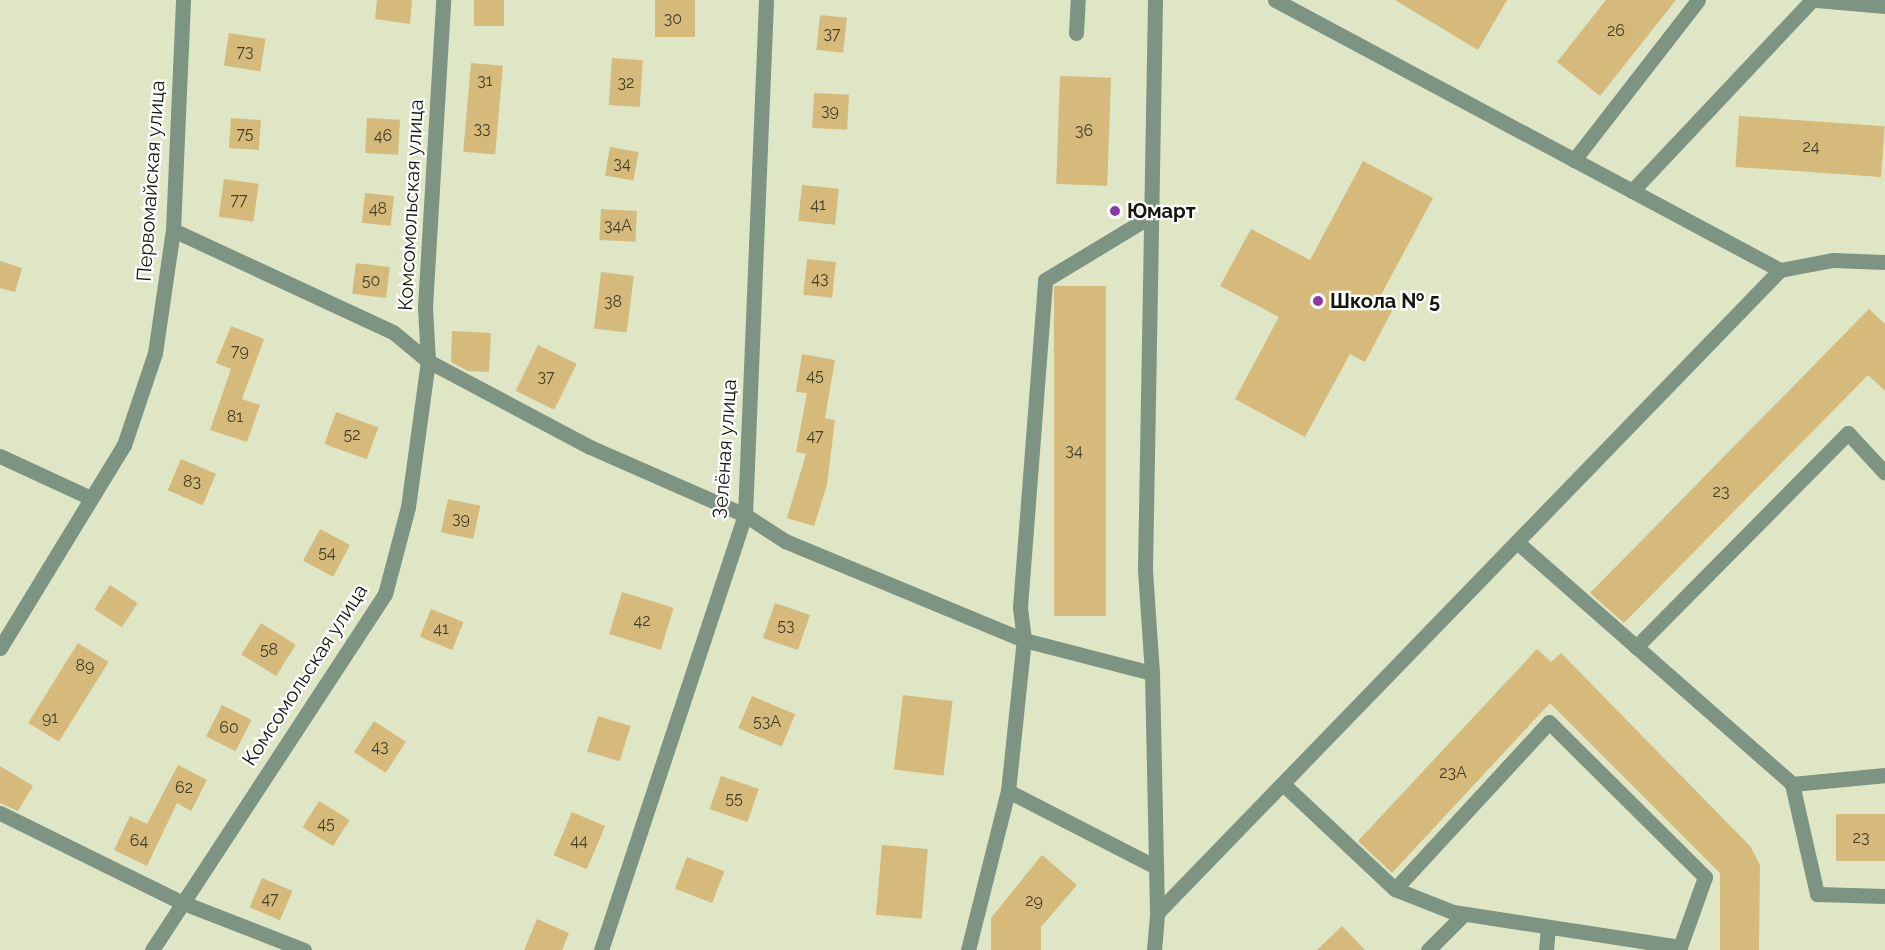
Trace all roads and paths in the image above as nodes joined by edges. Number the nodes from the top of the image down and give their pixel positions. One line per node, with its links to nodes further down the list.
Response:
1 (183, 0): 15 (street, Первомайская улица)
2 (443, 0): 18 (street, Комсомольская улица)
3 (766, 0): 22 (street, Зелёная улица)
4 (1078, 0): 11 (street)
5 (1155, 0): 14 (street)
6 (1275, 0): 12 (street)
7 (1698, 0): 12 (street)
8 (1812, 0): 13 (street)
9 (1817, 0): 10 (street)
10 (1885, 6)
11 (1076, 33)
12 (1574, 160): 13 (street)
13 (1632, 191): 17 (street)
14 (1151, 216): 24 (street); 27 (street)
15 (173, 230): 18 (street); 21 (street, Первомайская улица)
16 (1885, 262): 17 (street)
17 (1780, 270): 23 (street)
18 (428, 362): 22 (street); 36 (street, Комсомольская улица)
19 (0, 456): 21 (street)
20 (1885, 473): 25 (street)
21 (91, 498): 26 (street, Первомайская улица)
22 (745, 515): 24 (street); 42 (street, Зелёная улица)
23 (1517, 542): 25 (street); 29 (street)
24 (1024, 640): 27 (street); 31 (street)
25 (1636, 647): 30 (street)
26 (0, 648)
27 (1152, 673): 33 (street)
28 (1885, 775): 30 (street)
29 (1283, 784): 34 (street); 37 (street)
30 (1792, 784): 35 (street)
31 (1008, 791): 33 (street); 43 (street)
32 (0, 813): 36 (street)
33 (1156, 867): 37 (street)
34 (1395, 889): 38 (street); 39 (street)
35 (1885, 896)
36 (181, 902): 40 (street, Комсомольская улица); 41 (street)
37 (1157, 913): 44 (street)
38 (1464, 914): 39 (street); 45 (street)
39 (1548, 927): 46 (street)
40 (152, 950)
41 (304, 950)
42 (601, 950)
43 (968, 950)
44 (1154, 950)
45 (1428, 950)
46 (1546, 950)

